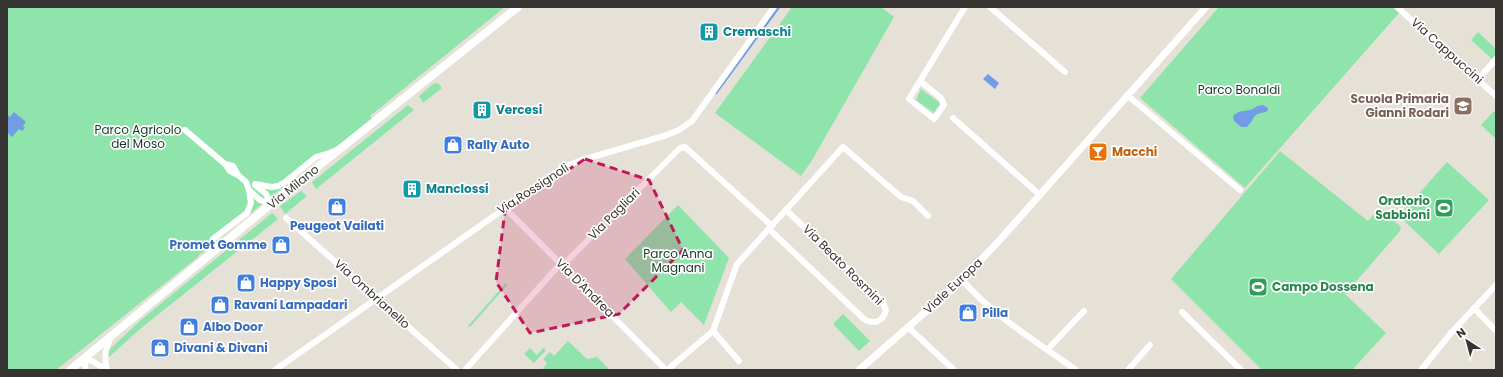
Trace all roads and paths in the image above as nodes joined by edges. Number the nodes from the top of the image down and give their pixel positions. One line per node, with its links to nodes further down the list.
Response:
1 (518, 7): 15 (main road, Via Milano)
2 (774, 7): 22 (street, Via Rossignoli)
3 (965, 7): 10 (street)
4 (990, 7): 8 (street)
5 (1206, 7): 11 (street, Viale Europa)
6 (1397, 7): 9 (street, Via Cappuccini)
7 (1496, 59): 9 (street)
8 (1065, 72)
9 (1478, 80): 12 (street, Via Cappuccini)
10 (920, 81): 10 (street)
11 (1127, 95): 19 (street); 20 (street, Viale Europa)
12 (1496, 96)
13 (953, 118): 20 (street)
14 (185, 130): 16 (street)
15 (339, 150): 17 (street); 21 (main road, Via Milano)
16 (246, 182): 17 (street); 18 (street)
17 (255, 184): 21 (street)
18 (249, 190): 21 (street); 27 (street)
19 (1240, 190)
20 (1040, 195): 29 (street, Viale Europa)
21 (271, 204): 27 (main road, Via Milano)
22 (504, 207): 28 (street, Via D'Andrea); 31 (street, Via Rossignoli)
23 (786, 210): 24 (street); 26 (street); 26 (street, Via Beato Rosmini)
24 (928, 216)
25 (286, 218): 31 (street, Via Ombrianello)
26 (771, 227): 28 (street, Via Pagliari); 36 (street)
27 (207, 258): 38 (main road, Via Milano)
28 (561, 263): 48 (street, Via Pagliari); 49 (street, Via D'Andrea)
29 (962, 280): 35 (street, Viale Europa); 40 (street)
30 (1496, 285): 32 (street)
31 (376, 298): 46 (street, Via Rossignoli); 47 (street, Via Ombrianello)
32 (1474, 308): 37 (street); 55 (street)
33 (1084, 310): 40 (street)
34 (1182, 312): 54 (street)
35 (908, 327): 50 (street, Viale Europa); 51 (street)
36 (713, 331): 42 (street); 49 (street)
37 (1496, 331)
38 (111, 337): 41 (main road, Via Milano); 45 (street)
39 (1150, 345): 53 (street)
40 (1048, 349): 52 (street)
41 (84, 360): 43 (main road, Via Milano); 44 (street); 45 (street)
42 (739, 360)
43 (70, 370)
44 (86, 370)
45 (107, 370)
46 (275, 370)
47 (457, 370)
48 (465, 370)
49 (666, 370)
50 (859, 370)
51 (954, 370)
52 (1076, 370)
53 (1128, 370)
54 (1241, 370)
55 (1421, 370)

